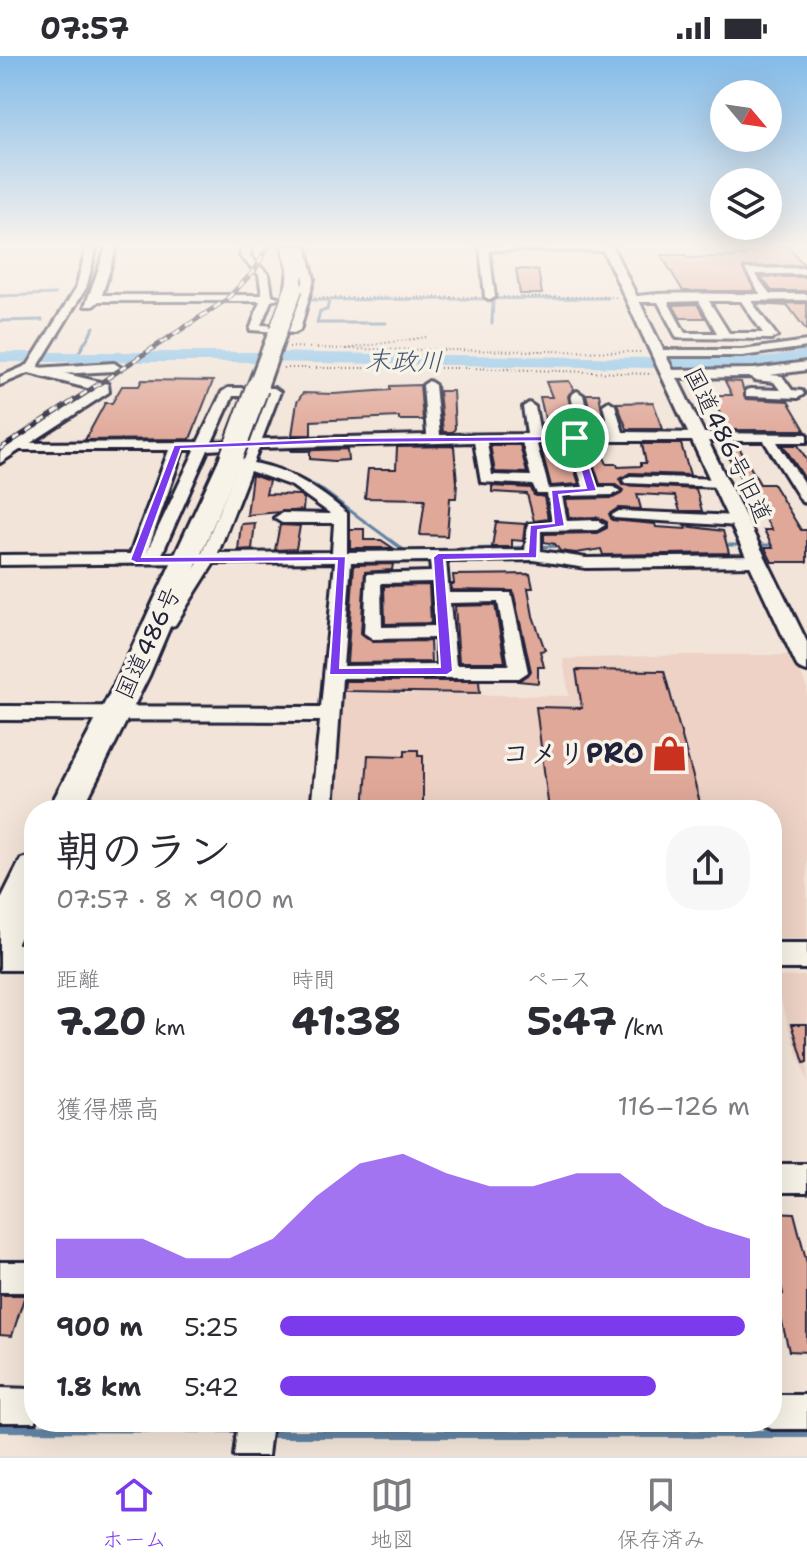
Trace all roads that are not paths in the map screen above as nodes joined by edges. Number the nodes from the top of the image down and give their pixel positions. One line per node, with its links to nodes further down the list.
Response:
1 (68, 311): 10 (street)
2 (80, 311): 10 (street)
3 (261, 311): 5 (street)
4 (291, 311): 36 (highway, 国道486号, bridge)
5 (297, 311)
6 (638, 311): 13 (street, 国道486号旧道)
7 (668, 311): 11 (street)
8 (710, 311): 11 (street)
9 (753, 311): 11 (street)
10 (60, 325): 16 (street)
11 (725, 336)
12 (807, 344): 13 (street)
13 (663, 364): 17 (street); 26 (street, 国道486号旧道)
14 (807, 366): 17 (street)
15 (114, 367): 16 (street)
16 (35, 368): 18 (street); 33 (street)
17 (726, 374): 20 (street)
18 (0, 381)
19 (429, 385): 28 (street)
20 (750, 393)
21 (577, 395): 25 (street)
22 (609, 405): 24 (street)
23 (529, 407): 27 (street)
24 (618, 435): 25 (street); 26 (street)
25 (584, 436): 27 (street); 41 (street)
26 (697, 436): 31 (street); 40 (street, 国道486号旧道)
27 (533, 437): 30 (street); 39 (street)
28 (434, 438): 30 (street); 36 (street)
29 (802, 438): 31 (street); 35 (street)
30 (480, 439): 39 (street)
31 (769, 439): 44 (street)
32 (205, 444): 34 (street); 36 (street); 36 (street); 56 (street)
33 (19, 446): 34 (street); 37 (street)
34 (177, 447): 56 (street)
35 (807, 453)
36 (243, 455): 47 (street); 54 (highway, 国道486号)
37 (0, 458)
38 (630, 480): 40 (street)
39 (537, 481): 43 (street)
40 (720, 483): 48 (street, 国道486号旧道)
41 (592, 491): 42 (street); 43 (street)
42 (613, 491)
43 (554, 492): 50 (street)
44 (807, 499)
45 (619, 515): 48 (street)
46 (282, 518): 47 (street)
47 (342, 519): 52 (street)
48 (738, 521): 57 (street, 国道486号旧道)
49 (597, 525): 50 (street)
50 (560, 526): 51 (street)
51 (533, 552): 53 (street); 57 (street)
52 (340, 556): 53 (street); 54 (street); 63 (street)
53 (438, 557): 58 (street)
54 (198, 559): 56 (street); 65 (highway, 国道486号)
55 (0, 560): 56 (street)
56 (143, 560)
57 (757, 561): 61 (street, 国道486号旧道)
58 (440, 577): 59 (street); 60 (street)
59 (442, 598): 60 (street); 62 (street)
60 (444, 632): 62 (street)
61 (807, 664)
62 (447, 671): 63 (street)
63 (333, 672): 66 (street)
64 (0, 713): 65 (street)
65 (115, 713): 66 (street); 67 (highway, 国道486号)
66 (330, 714): 68 (street)
67 (70, 800)
68 (323, 800)
69 (24, 890): 70 (highway)
70 (0, 939)
71 (782, 956): 72 (street)
72 (807, 956)
73 (0, 957): 74 (street)
74 (24, 957)
75 (782, 1178): 76 (street)
76 (807, 1178)
77 (0, 1277): 78 (street)
78 (24, 1277)
79 (0, 1405): 80 (street)
80 (24, 1406)
81 (782, 1412): 82 (street)
82 (807, 1412)

